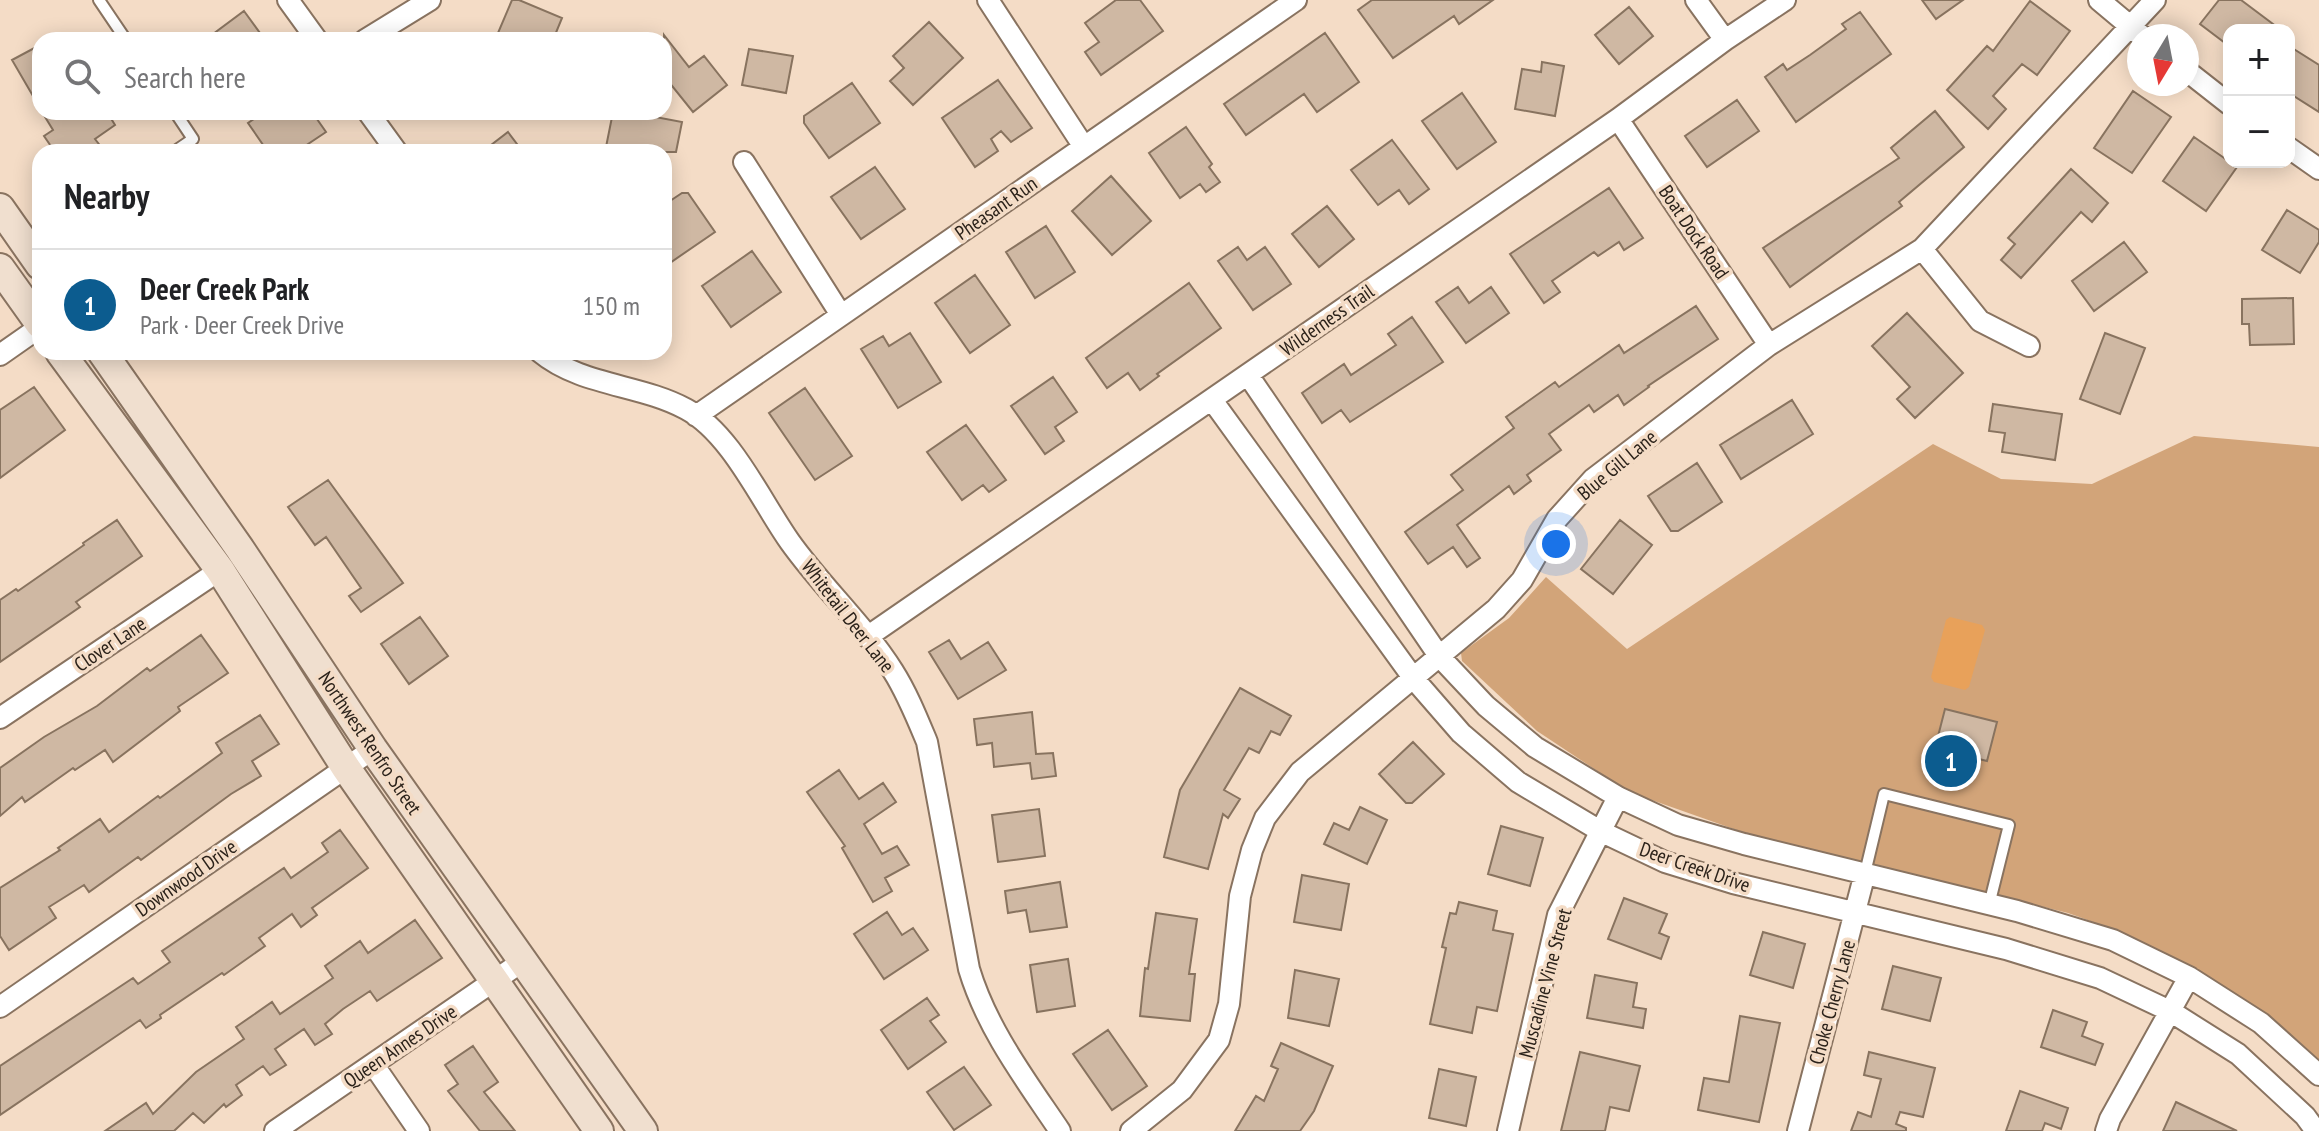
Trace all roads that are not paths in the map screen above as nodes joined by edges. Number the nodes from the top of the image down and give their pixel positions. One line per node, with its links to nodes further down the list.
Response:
1 (99, 0): 12 (lane)
2 (288, 0): 13 (street)
3 (430, 0): 14 (street)
4 (988, 0): 24 (street)
5 (1296, 0): 24 (street, Pheasant Run)
6 (1696, 0): 15 (street)
7 (1785, 0): 15 (street, Wilderness Trail)
8 (2099, 0): 10 (street)
9 (2155, 0): 11 (street, Blue Gill Lane)
10 (2128, 24)
11 (2140, 24)
12 (121, 32)
13 (311, 32)
14 (378, 32)
15 (1725, 40): 19 (street, Wilderness Trail)
16 (2127, 40): 30 (street, Blue Gill Lane)
17 (2199, 80): 18 (street)
18 (2223, 99)
19 (1618, 119): 35 (street, Boat Dock Road); 41 (street, Wilderness Trail)
20 (180, 120): 22 (lane)
21 (374, 120): 23 (street)
22 (186, 144)
23 (391, 144)
24 (1084, 147): 33 (street, Pheasant Run)
25 (2295, 152): 27 (street)
26 (744, 162): 33 (street)
27 (2319, 169)
28 (0, 208): 29 (main road)
29 (32, 247)
30 (1922, 249): 35 (street, Blue Gill Lane); 36 (street)
31 (0, 268): 32 (main road)
32 (32, 314)
33 (841, 315): 43 (street, Pheasant Run)
34 (32, 331): 37 (street)
35 (1769, 345): 46 (street, Blue Gill Lane)
36 (2029, 346)
37 (0, 355)
38 (66, 360): 44 (main road, Northwest Renfro Street)
39 (108, 360): 49 (main road, Northwest Renfro Street)
40 (551, 360): 43 (street, Whitetail Deer Lane)
41 (1248, 375): 42 (street, Wilderness Trail); 46 (street, Deer Creek Drive)
42 (1212, 400): 45 (street, Wilderness Trail); 47 (street, Deer Creek Drive)
43 (696, 416): 45 (street, Whitetail Deer Lane)
44 (220, 570): 48 (street, Clover Lane); 50 (main road, Northwest Renfro Street)
45 (867, 637): 67 (street, Whitetail Deer Lane)
46 (1439, 656): 47 (street, Blue Gill Lane); 51 (street, Deer Creek Drive)
47 (1414, 679): 52 (street, Deer Creek Drive); 68 (street, Blue Gill Lane)
48 (0, 718)
49 (373, 749): 50 (street, Downwood Drive); 56 (main road, Northwest Renfro Street)
50 (346, 768): 58 (main road, Northwest Renfro Street); 59 (street, Downwood Drive)
51 (1618, 797): 52 (street, Muscadine Vine Street); 53 (street, Deer Creek Drive)
52 (1602, 832): 55 (street, Deer Creek Drive); 69 (street, Muscadine Vine Street)
53 (1865, 873): 54 (street, Deer Creek Drive); 54 (lane); 55 (street, Choke Cherry Lane)
54 (1989, 905): 57 (street, Deer Creek Drive)
55 (1855, 912): 60 (street, Deer Creek Drive); 70 (street, Choke Cherry Lane)
56 (523, 961): 58 (street, Queen Annes Drive); 66 (main road, Northwest Renfro Street)
57 (2189, 977): 60 (street); 62 (street, Deer Creek Drive)
58 (495, 981): 61 (street, Queen Annes Drive); 65 (main road, Northwest Renfro Street)
59 (0, 1007)
60 (2170, 1011): 71 (street); 72 (street, Deer Creek Drive)
61 (373, 1064): 63 (street, Queen Annes Drive); 64 (street)
62 (2319, 1075)
63 (275, 1131)
64 (419, 1131)
65 (599, 1131)
66 (643, 1131)
67 (1060, 1131)
68 (1131, 1131)
69 (1508, 1131)
70 (1798, 1131)
71 (2106, 1131)
72 (2316, 1131)

